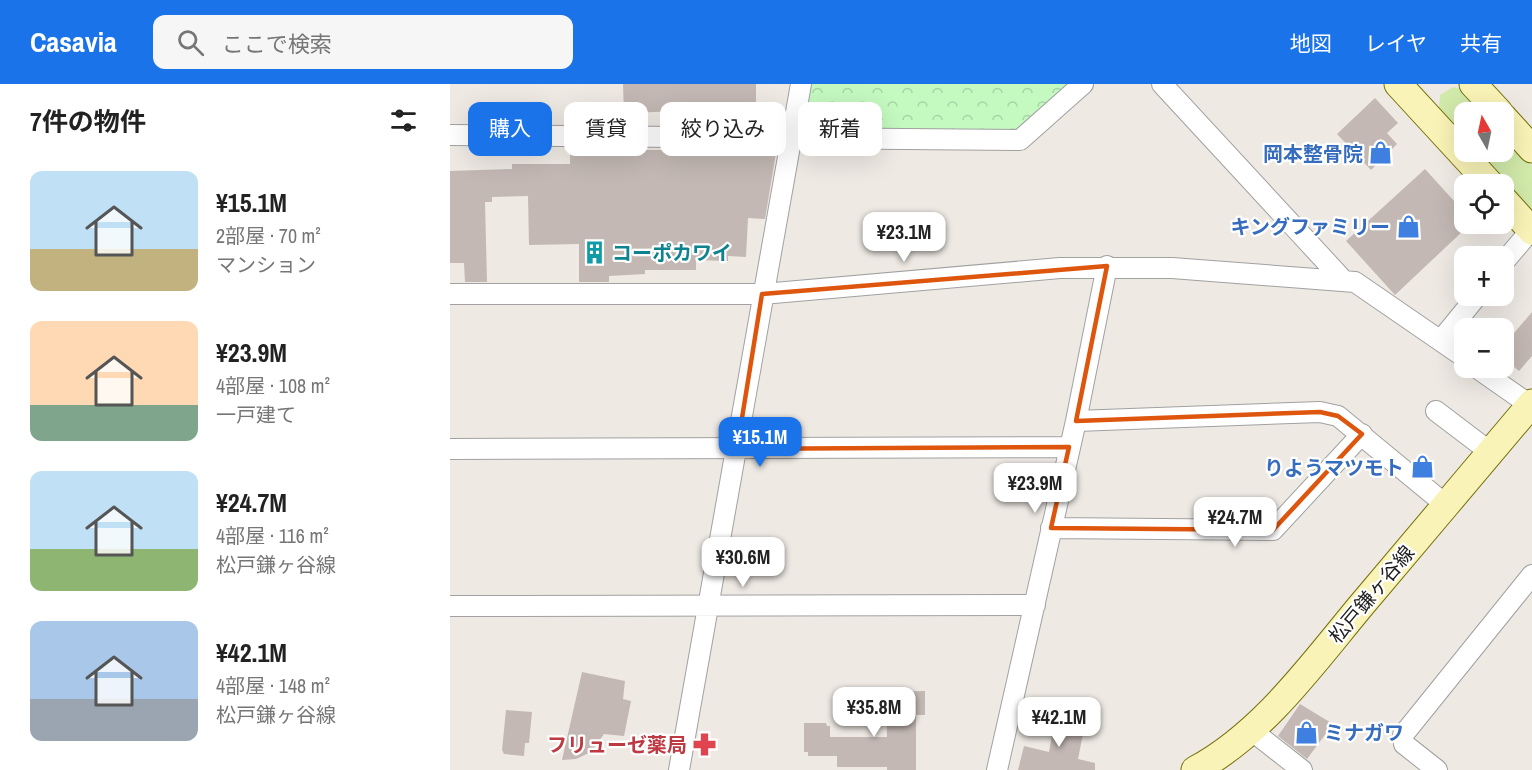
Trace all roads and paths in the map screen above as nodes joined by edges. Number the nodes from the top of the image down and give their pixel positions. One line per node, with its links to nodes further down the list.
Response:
1 (801, 84): 9 (street)
2 (1083, 84): 9 (street)
3 (1162, 84): 16 (street)
4 (1398, 84): 11 (main road)
5 (1473, 84): 6 (main road)
6 (1490, 102)
7 (1514, 129): 10 (main road)
8 (450, 135): 9 (street)
9 (791, 138): 18 (street)
10 (1532, 149)
11 (1481, 174)
12 (1514, 211): 13 (main road)
13 (1532, 230): 14 (street)
14 (1514, 250)
15 (1107, 266): 16 (street); 18 (street); 25 (street)
16 (1344, 281): 20 (street)
17 (450, 294): 18 (street)
18 (762, 294): 29 (street)
19 (1469, 306): 20 (street)
20 (1441, 340): 21 (street)
21 (1454, 350)
22 (1493, 378): 23 (street)
23 (1531, 404): 30 (main road, 松戸鎌ヶ谷線)
24 (1436, 411): 30 (street)
25 (1076, 421): 26 (street); 27 (street)
26 (1362, 434): 31 (street); 32 (street)
27 (1069, 447): 29 (street); 32 (street)
28 (450, 449): 29 (street)
29 (737, 449): 36 (street)
30 (1490, 452): 31 (main road, 松戸鎌ヶ谷線)
31 (1446, 505): 37 (main road, 松戸鎌ヶ谷線)
32 (1051, 528): 34 (street)
33 (1532, 575): 42 (street)
34 (1035, 605): 36 (street); 39 (street)
35 (450, 606): 36 (street)
36 (707, 607): 38 (street)
37 (1251, 730): 40 (main road, 松戸鎌ヶ谷線); 41 (street)
38 (679, 770)
39 (997, 770)
40 (1195, 770)
41 (1302, 770)
42 (1437, 770)

